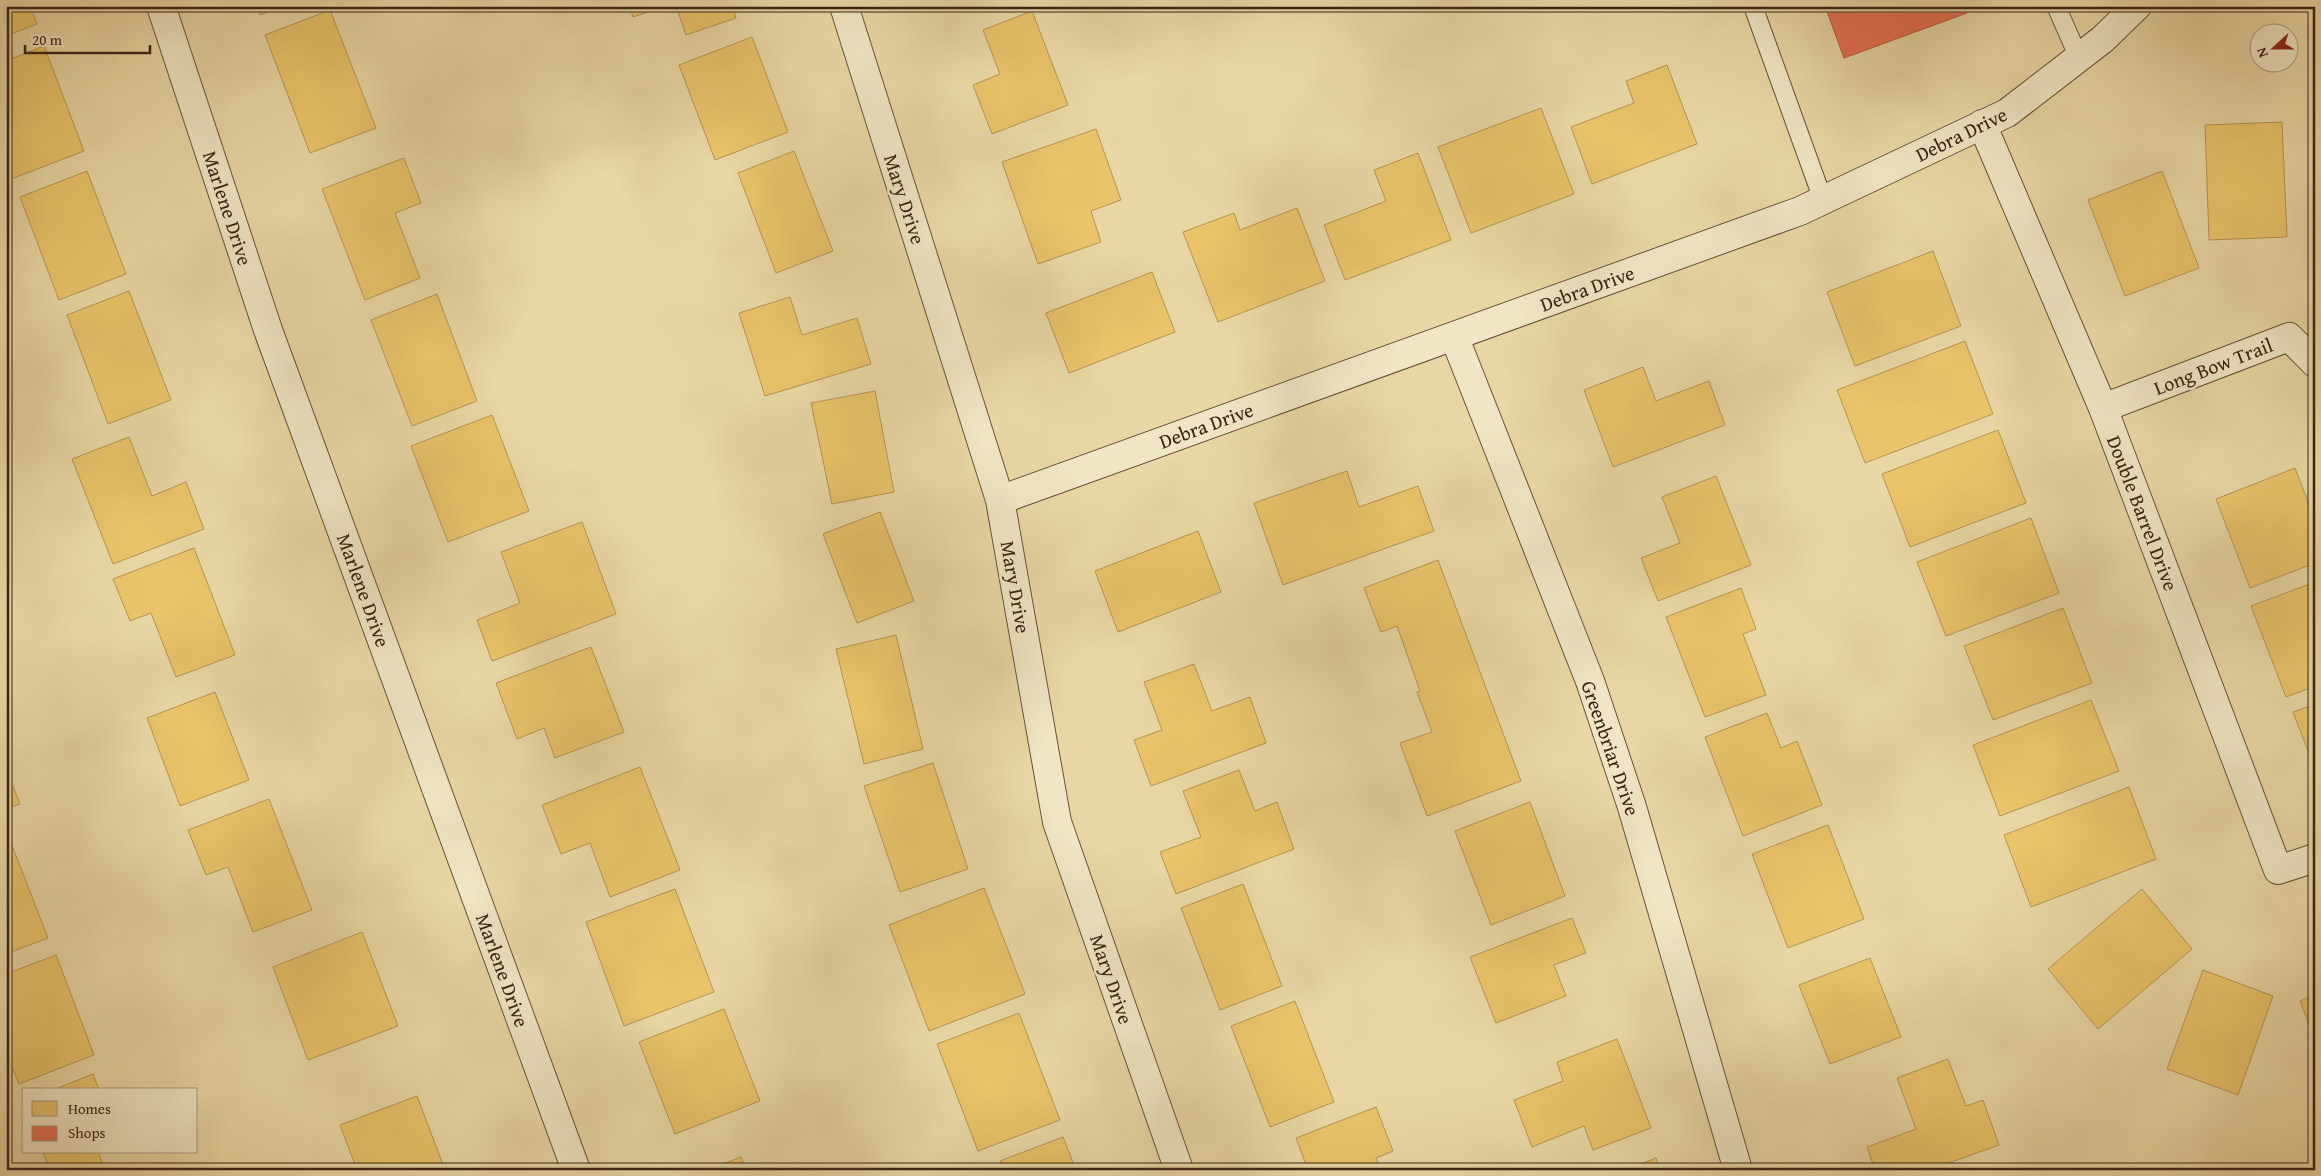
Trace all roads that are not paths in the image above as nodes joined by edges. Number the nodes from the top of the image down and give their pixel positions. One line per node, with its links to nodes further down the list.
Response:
1 (161, 6): 14 (street, Marlene Drive)
2 (844, 6): 12 (street, Mary Drive)
3 (1753, 6): 8 (lane)
4 (2056, 6): 6 (lane)
5 (2137, 6): 6 (street, Debra Drive)
6 (2079, 58): 7 (street, Debra Drive)
7 (1982, 124): 8 (street, Debra Drive); 11 (street, Double Barrel Drive)
8 (1823, 200): 9 (street, Debra Drive)
9 (1454, 336): 12 (street, Debra Drive); 16 (street, Greenbriar Drive)
10 (2315, 363): 11 (street, Long Bow Trail)
11 (2103, 408): 13 (street, Double Barrel Drive)
12 (1000, 500): 15 (street, Mary Drive)
13 (2315, 858)
14 (576, 1170)
15 (1179, 1170)
16 (1738, 1170)

